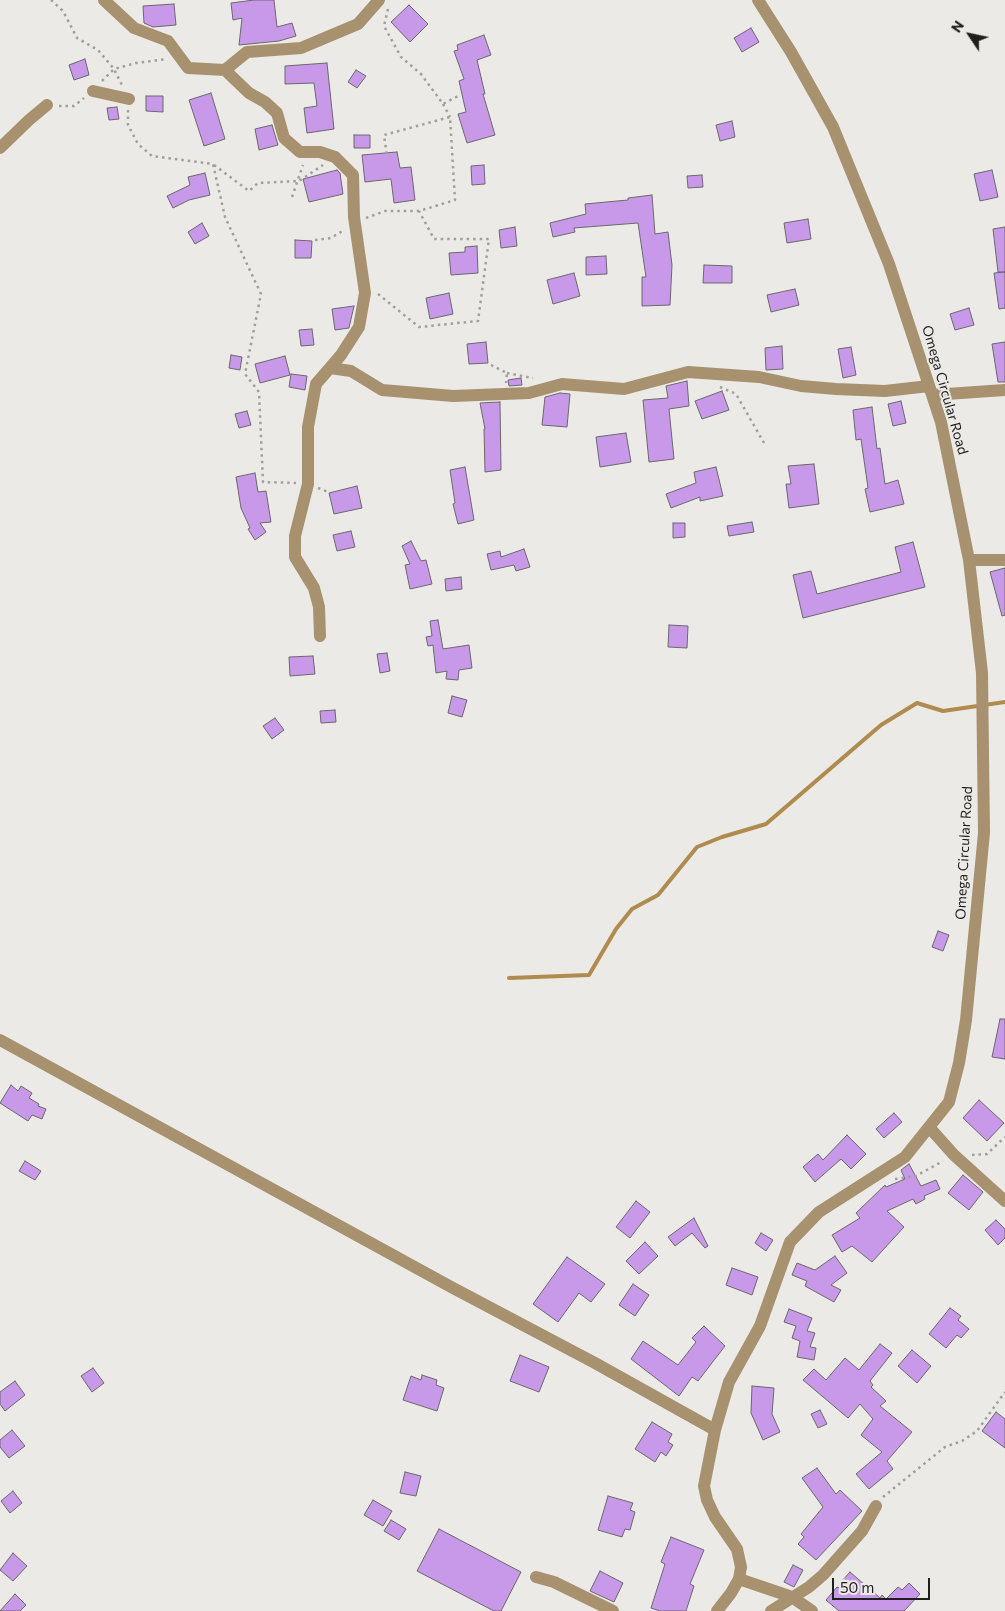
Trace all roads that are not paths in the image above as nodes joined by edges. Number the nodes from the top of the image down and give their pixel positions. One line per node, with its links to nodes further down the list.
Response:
1 (104, 0): 4 (street)
2 (758, 0): 11 (street, Omega Circular Road)
3 (384, 1): 4 (street)
4 (225, 70): 9 (street)
5 (93, 91): 6 (street)
6 (129, 99)
7 (48, 105): 8 (street)
8 (0, 148)
9 (330, 368): 11 (street); 14 (street)
10 (1005, 390): 11 (street)
11 (930, 391): 12 (street, Omega Circular Road)
12 (969, 560): 13 (street); 16 (street, Omega Circular Road)
13 (1005, 560)
14 (320, 636)
15 (0, 1040): 18 (street)
16 (928, 1127): 17 (street); 18 (street, Omega Circular Road)
17 (1005, 1201)
18 (714, 1430): 21 (street, Omega Circular Road)
19 (876, 1506): 22 (street)
20 (536, 1577): 23 (street)
21 (739, 1579): 22 (street); 24 (street)
22 (792, 1597): 25 (street); 26 (street)
23 (613, 1611)
24 (716, 1611)
25 (771, 1611)
26 (812, 1611)

